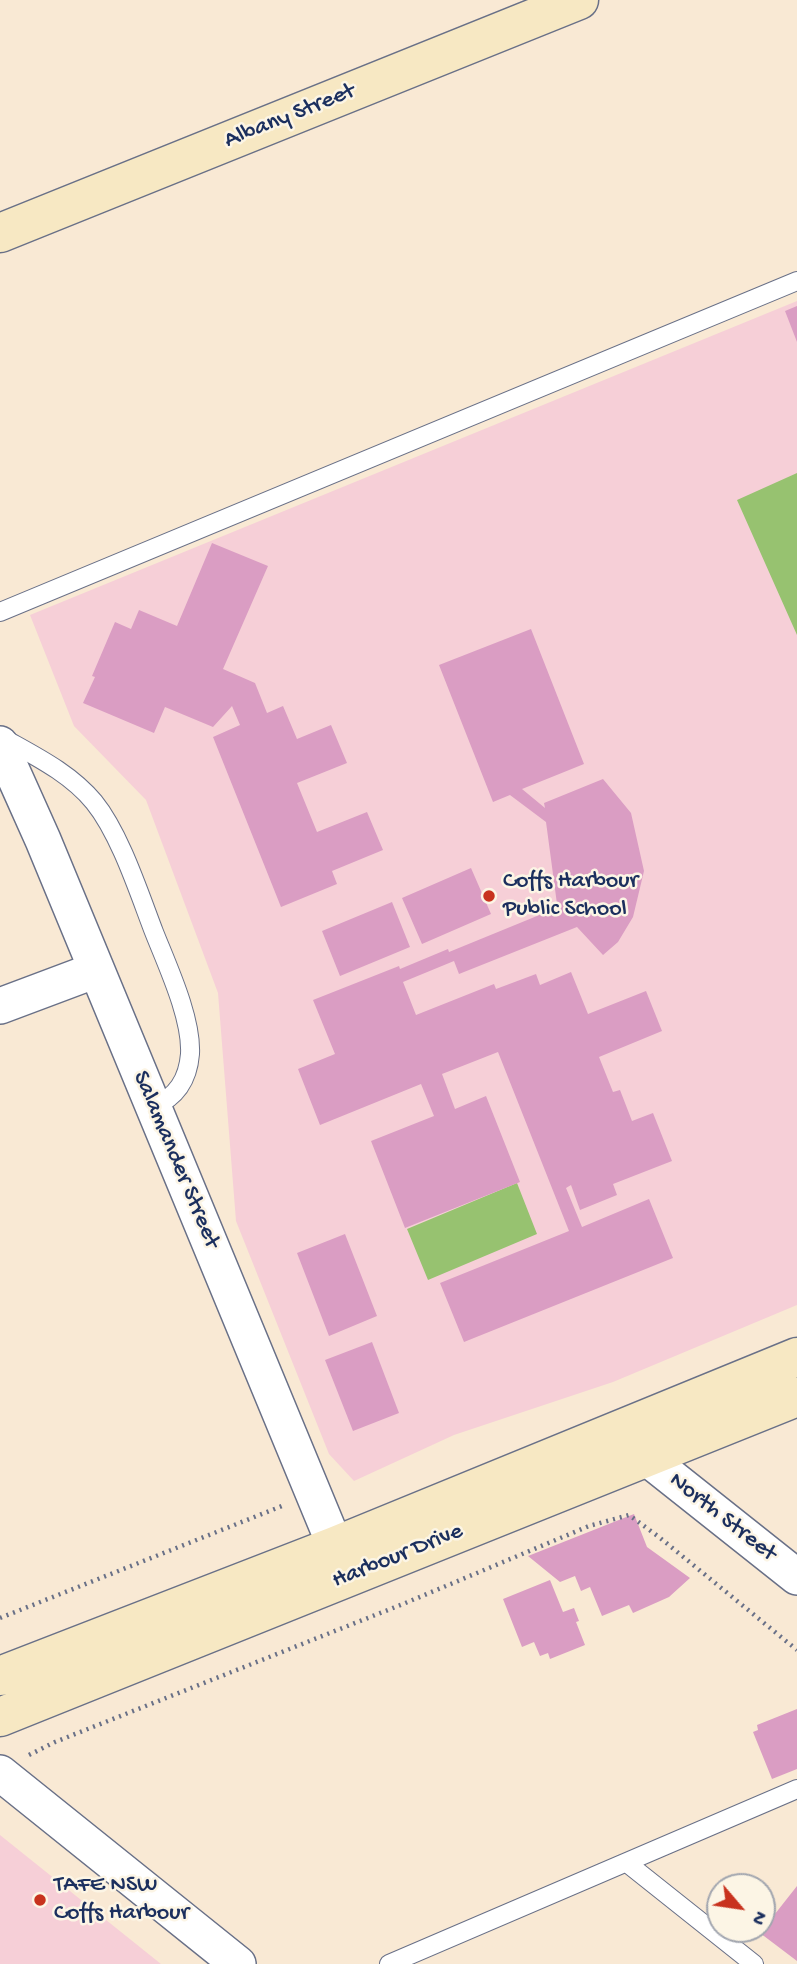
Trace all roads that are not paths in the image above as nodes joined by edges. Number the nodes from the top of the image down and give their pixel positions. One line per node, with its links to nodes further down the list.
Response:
1 (579, 0): 2 (street, Albany Street)
2 (0, 233)
3 (797, 281): 4 (lane)
4 (0, 612)
5 (0, 736): 9 (lane)
6 (0, 744): 7 (street, Salamander Street)
7 (96, 970): 8 (street); 9 (street, Salamander Street)
8 (0, 1006)
9 (153, 1107): 13 (street, Salamander Street)
10 (797, 1357): 13 (street, Harbour Drive)
11 (797, 1397): 12 (street, Harbour Drive)
12 (647, 1458): 13 (street, Harbour Drive); 14 (street, North Street)
13 (342, 1561): 15 (street, Harbour Drive); 16 (street, Harbour Drive)
14 (797, 1577)
15 (0, 1676)
16 (0, 1717)
17 (11, 1766): 20 (street)
18 (797, 1790): 19 (lane)
19 (627, 1863): 21 (lane); 22 (lane)
20 (238, 1964)
21 (389, 1964)
22 (754, 1964)

